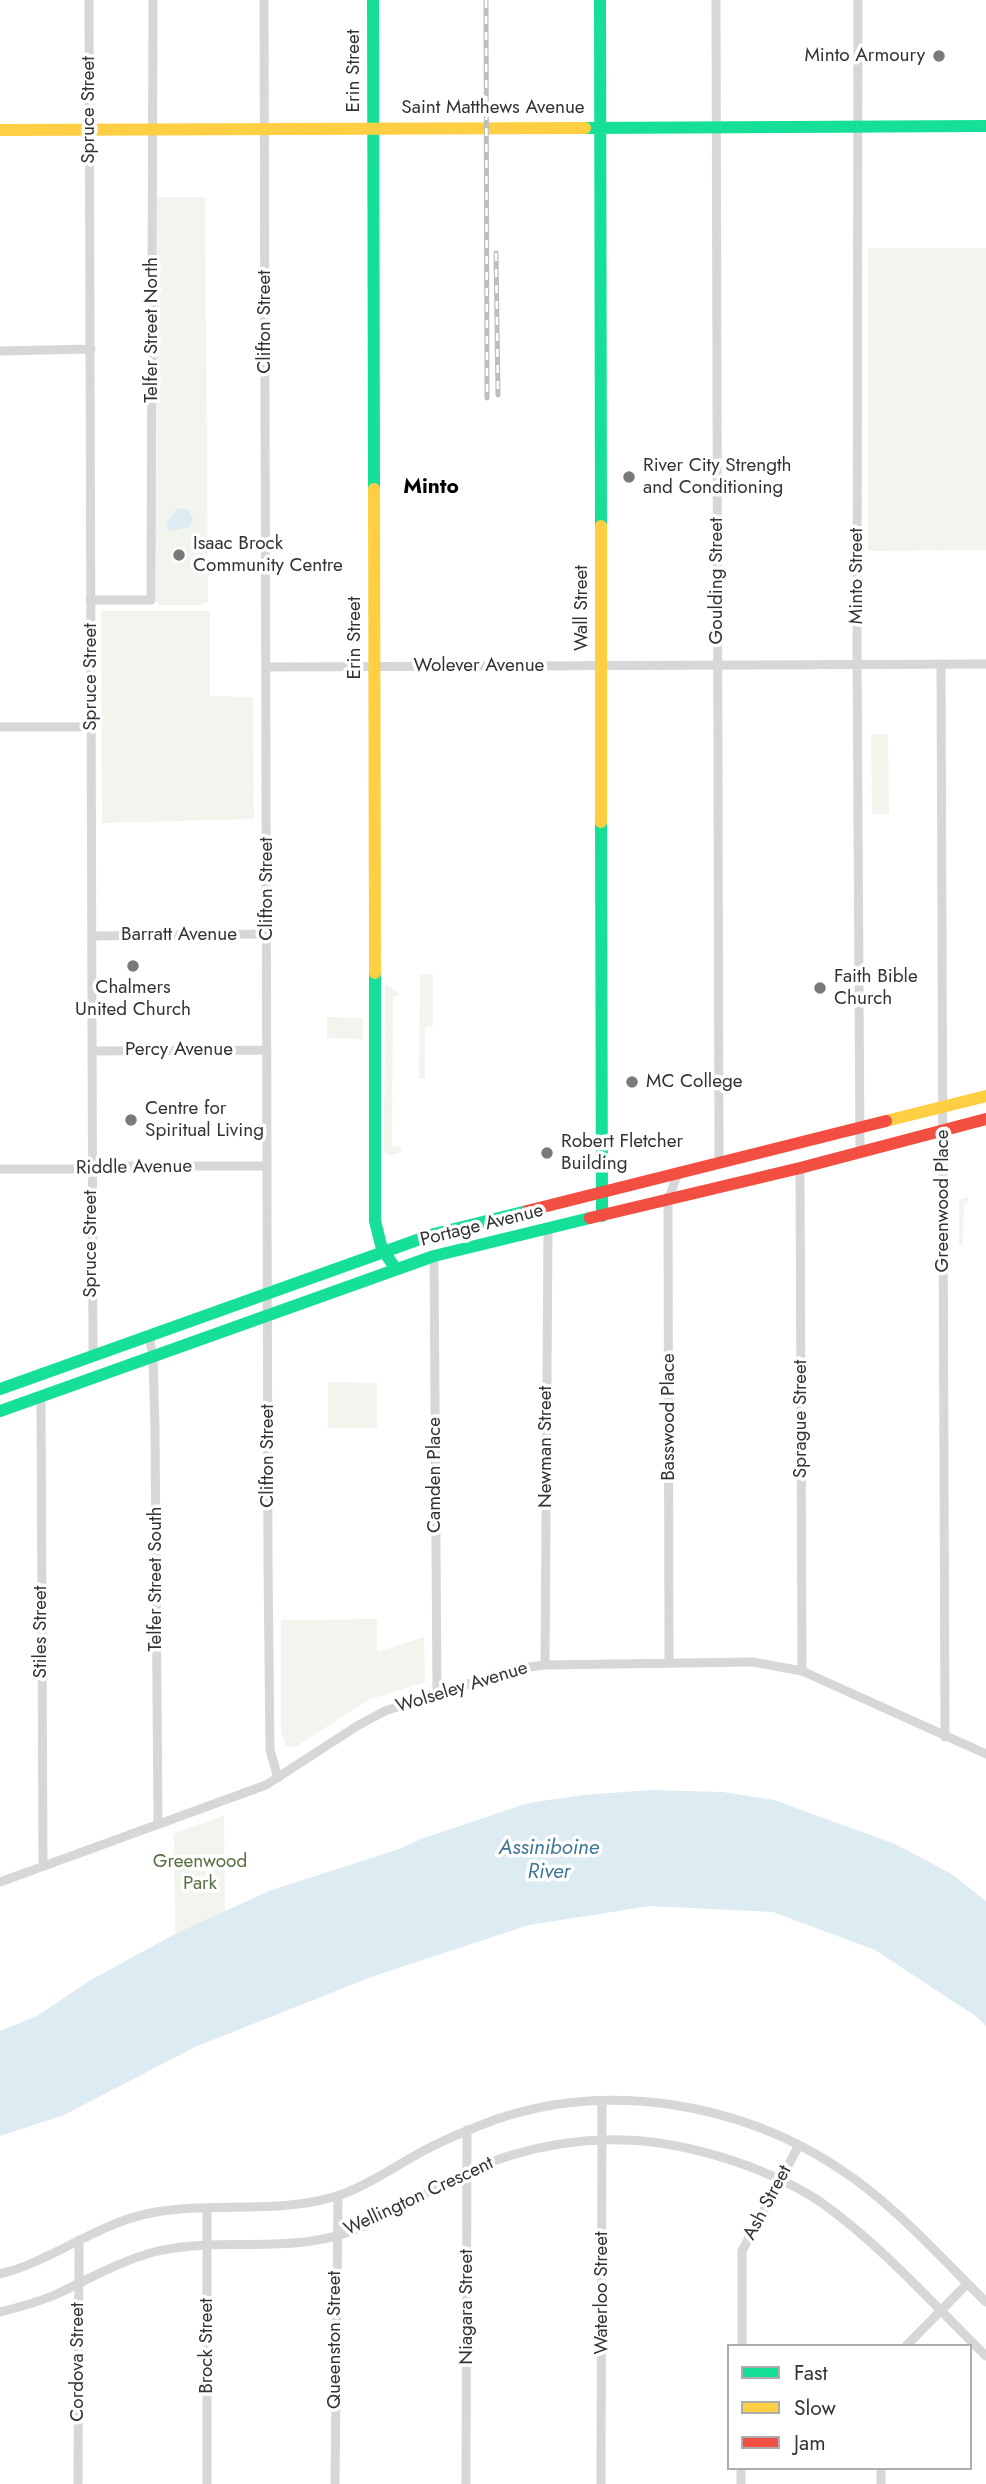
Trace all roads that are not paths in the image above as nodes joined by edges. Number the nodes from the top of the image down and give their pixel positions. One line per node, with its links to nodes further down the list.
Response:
1 (89, 0): 12 (street, Spruce Street)
2 (153, 0): 13 (street, Telfer Street North)
3 (264, 0): 14 (street, Clifton Street)
4 (373, 0): 15 (main road, Erin Street)
5 (600, 0): 9 (main road, Wall Street)
6 (716, 0): 10 (street, Goulding Street)
7 (858, 0): 11 (street, Minto Street)
8 (986, 126): 11 (main road, Saint Matthews Avenue)
9 (601, 127): 10 (main road, Saint Matthews Avenue); 15 (main road, Saint Matthews Avenue); 24 (main road, Wall Street)
10 (717, 127): 11 (main road, Saint Matthews Avenue); 23 (street, Goulding Street)
11 (858, 127): 20 (street, Minto Street)
12 (88, 129): 13 (main road, Saint Matthews Avenue); 16 (main road, Saint Matthews Avenue); 17 (street, Spruce Street)
13 (153, 129): 14 (main road, Saint Matthews Avenue); 19 (street, Telfer Street North)
14 (264, 129): 15 (main road, Saint Matthews Avenue); 25 (street, Clifton Street)
15 (374, 129): 26 (main road, Erin Street)
16 (0, 130)
17 (91, 349): 18 (street); 19 (street, Spruce Street)
18 (0, 351)
19 (90, 600): 28 (street, Spruce Street)
20 (857, 664): 21 (street, Wolever Avenue); 23 (street, Wolever Avenue); 36 (street, Minto Street)
21 (941, 664): 22 (street, Wolever Avenue); 34 (street, Greenwood Place)
22 (986, 664)
23 (717, 665): 24 (street, Wolever Avenue); 39 (street, Goulding Street)
24 (602, 666): 26 (street, Wolever Avenue); 45 (main road, Wall Street)
25 (267, 667): 26 (street, Wolever Avenue); 29 (street, Clifton Street)
26 (374, 667): 49 (main road, Erin Street)
27 (0, 727): 28 (street)
28 (91, 727): 30 (street, Spruce Street)
29 (267, 934): 30 (street, Barratt Avenue); 31 (street, Clifton Street)
30 (92, 936): 32 (street, Spruce Street)
31 (267, 1050): 32 (street, Percy Avenue); 40 (street, Clifton Street)
32 (92, 1051): 41 (street, Spruce Street)
33 (986, 1096): 34 (main road, Portage Avenue)
34 (943, 1107): 36 (main road, Portage Avenue); 37 (street, Greenwood Place)
35 (986, 1119): 37 (main road, Portage Avenue)
36 (860, 1128): 38 (street, Minto Street); 39 (main road, Portage Avenue)
37 (943, 1129): 38 (main road, Portage Avenue); 64 (street, Greenwood Place)
38 (860, 1152): 42 (main road, Portage Avenue)
39 (719, 1163): 44 (main road, Portage Avenue)
40 (267, 1166): 41 (street, Riddle Avenue); 52 (street, Clifton Street)
41 (91, 1167): 43 (street, Riddle Avenue); 55 (street, Spruce Street)
42 (800, 1168): 46 (main road, Portage Avenue); 62 (street, Sprague Street)
43 (0, 1169)
44 (678, 1173): 45 (main road, Portage Avenue); 46 (street, Basswood Place)
45 (602, 1193): 47 (main road, Wall Street); 49 (main road, Portage Avenue)
46 (668, 1200): 47 (main road, Portage Avenue); 60 (street, Basswood Place)
47 (602, 1216): 48 (main road, Portage Avenue)
48 (548, 1229): 50 (main road, Portage Avenue); 61 (street, Newman Street)
49 (382, 1253): 51 (main road); 52 (main road, Portage Avenue)
50 (434, 1256): 51 (main road, Portage Avenue); 63 (street, Camden Place)
51 (396, 1269): 53 (main road, Portage Avenue)
52 (269, 1293): 53 (street, Clifton Street); 54 (main road, Portage Avenue)
53 (268, 1315): 56 (main road, Portage Avenue); 66 (street, Clifton Street)
54 (149, 1335): 55 (main road, Portage Avenue); 56 (street, Telfer Street South)
55 (93, 1354): 57 (main road, Portage Avenue)
56 (153, 1357): 58 (main road, Portage Avenue); 67 (street, Telfer Street South)
57 (0, 1389)
58 (41, 1397): 59 (main road, Portage Avenue); 68 (street, Stiles Street)
59 (0, 1411)
60 (669, 1663): 61 (street, Wolseley Avenue); 62 (street, Wolseley Avenue)
61 (545, 1665): 63 (street, Wolseley Avenue)
62 (802, 1671): 64 (street, Wolseley Avenue)
63 (437, 1693): 66 (street, Wolseley Avenue)
64 (945, 1737): 65 (street, Wolseley Avenue)
65 (986, 1754)
66 (278, 1778): 67 (street, Wolseley Avenue)
67 (158, 1824): 68 (street, Wolseley Avenue)
68 (43, 1866): 69 (street, Wolseley Avenue)
69 (0, 1882)
70 (602, 2102): 71 (street, Wellington Crescent); 72 (street, Waterloo Street); 73 (street, Wellington Crescent)
71 (467, 2130): 74 (street, Niagara Street); 76 (street, Wellington Crescent)
72 (602, 2138): 74 (street, Wellington Crescent); 75 (street, Wellington Crescent); 94 (street, Waterloo Street)
73 (799, 2145): 75 (street, Ash Street); 83 (street, Wellington Crescent)
74 (468, 2171): 78 (street, Wellington Crescent); 93 (street, Niagara Street)
75 (780, 2178): 85 (street, Wellington Crescent); 87 (street, Ash Street)
76 (338, 2196): 77 (street, Wellington Crescent); 78 (street, Queenston Street)
77 (207, 2208): 79 (street, Wellington Crescent); 80 (street, Brock Street)
78 (335, 2236): 80 (street, Wellington Crescent); 92 (street, Queenston Street)
79 (79, 2240): 81 (street, Wellington Crescent); 82 (street, Cordova Street)
80 (208, 2246): 82 (street, Wellington Crescent); 91 (street, Brock Street)
81 (0, 2274)
82 (78, 2283): 86 (street, Wellington Crescent); 90 (street, Cordova Street)
83 (967, 2284): 84 (street, Wellington Crescent); 85 (street)
84 (986, 2302)
85 (939, 2310): 88 (street); 89 (street, Wellington Crescent)
86 (0, 2312)
87 (742, 2344)
88 (908, 2344)
89 (986, 2356)
90 (78, 2484)
91 (207, 2484)
92 (335, 2484)
93 (466, 2484)
94 (601, 2484)

